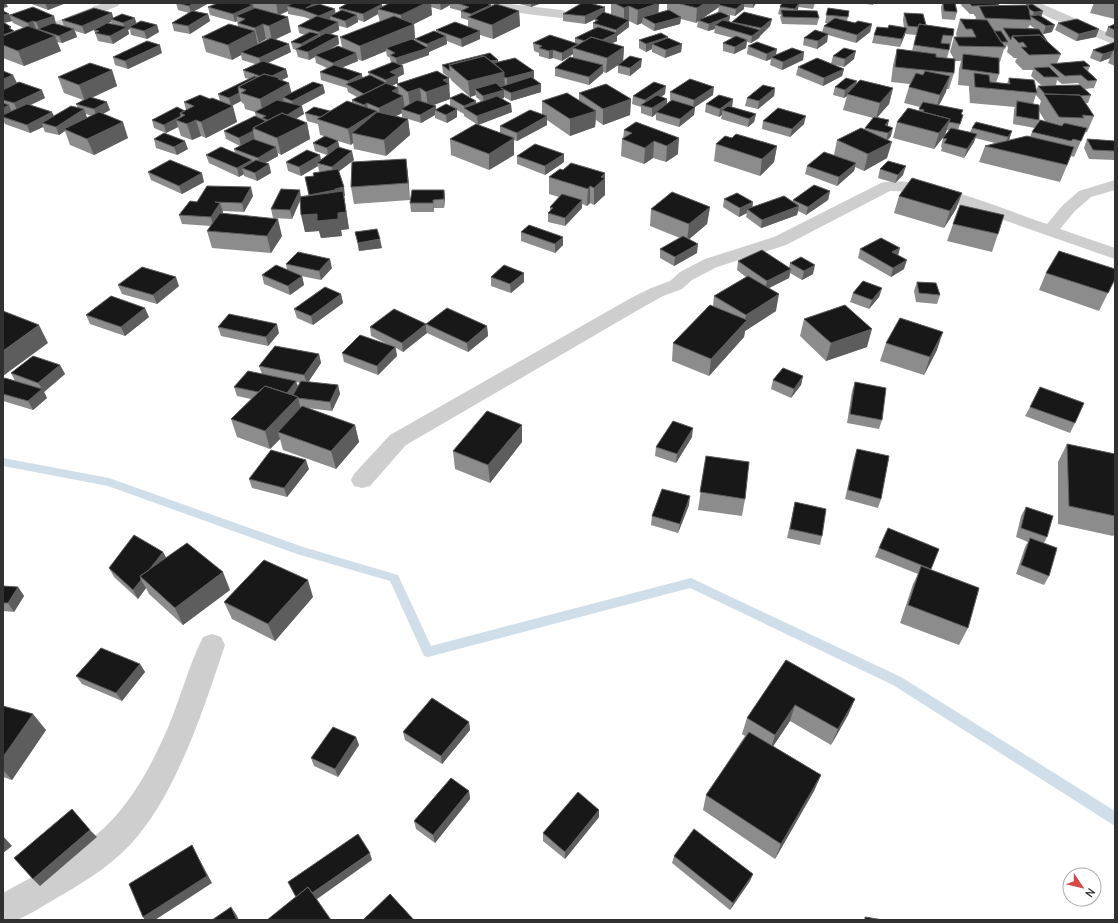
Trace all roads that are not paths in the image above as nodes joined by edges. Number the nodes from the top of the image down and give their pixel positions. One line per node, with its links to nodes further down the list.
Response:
1 (114, 3): 5 (street)
2 (488, 3): 4 (street)
3 (1031, 3): 6 (street)
4 (561, 14)
5 (34, 35)
6 (1115, 41)
7 (1115, 185): 8 (street)
8 (1050, 231): 9 (street); 10 (street)
9 (1115, 254)
10 (362, 480)
11 (212, 645): 12 (street)
12 (3, 910)

